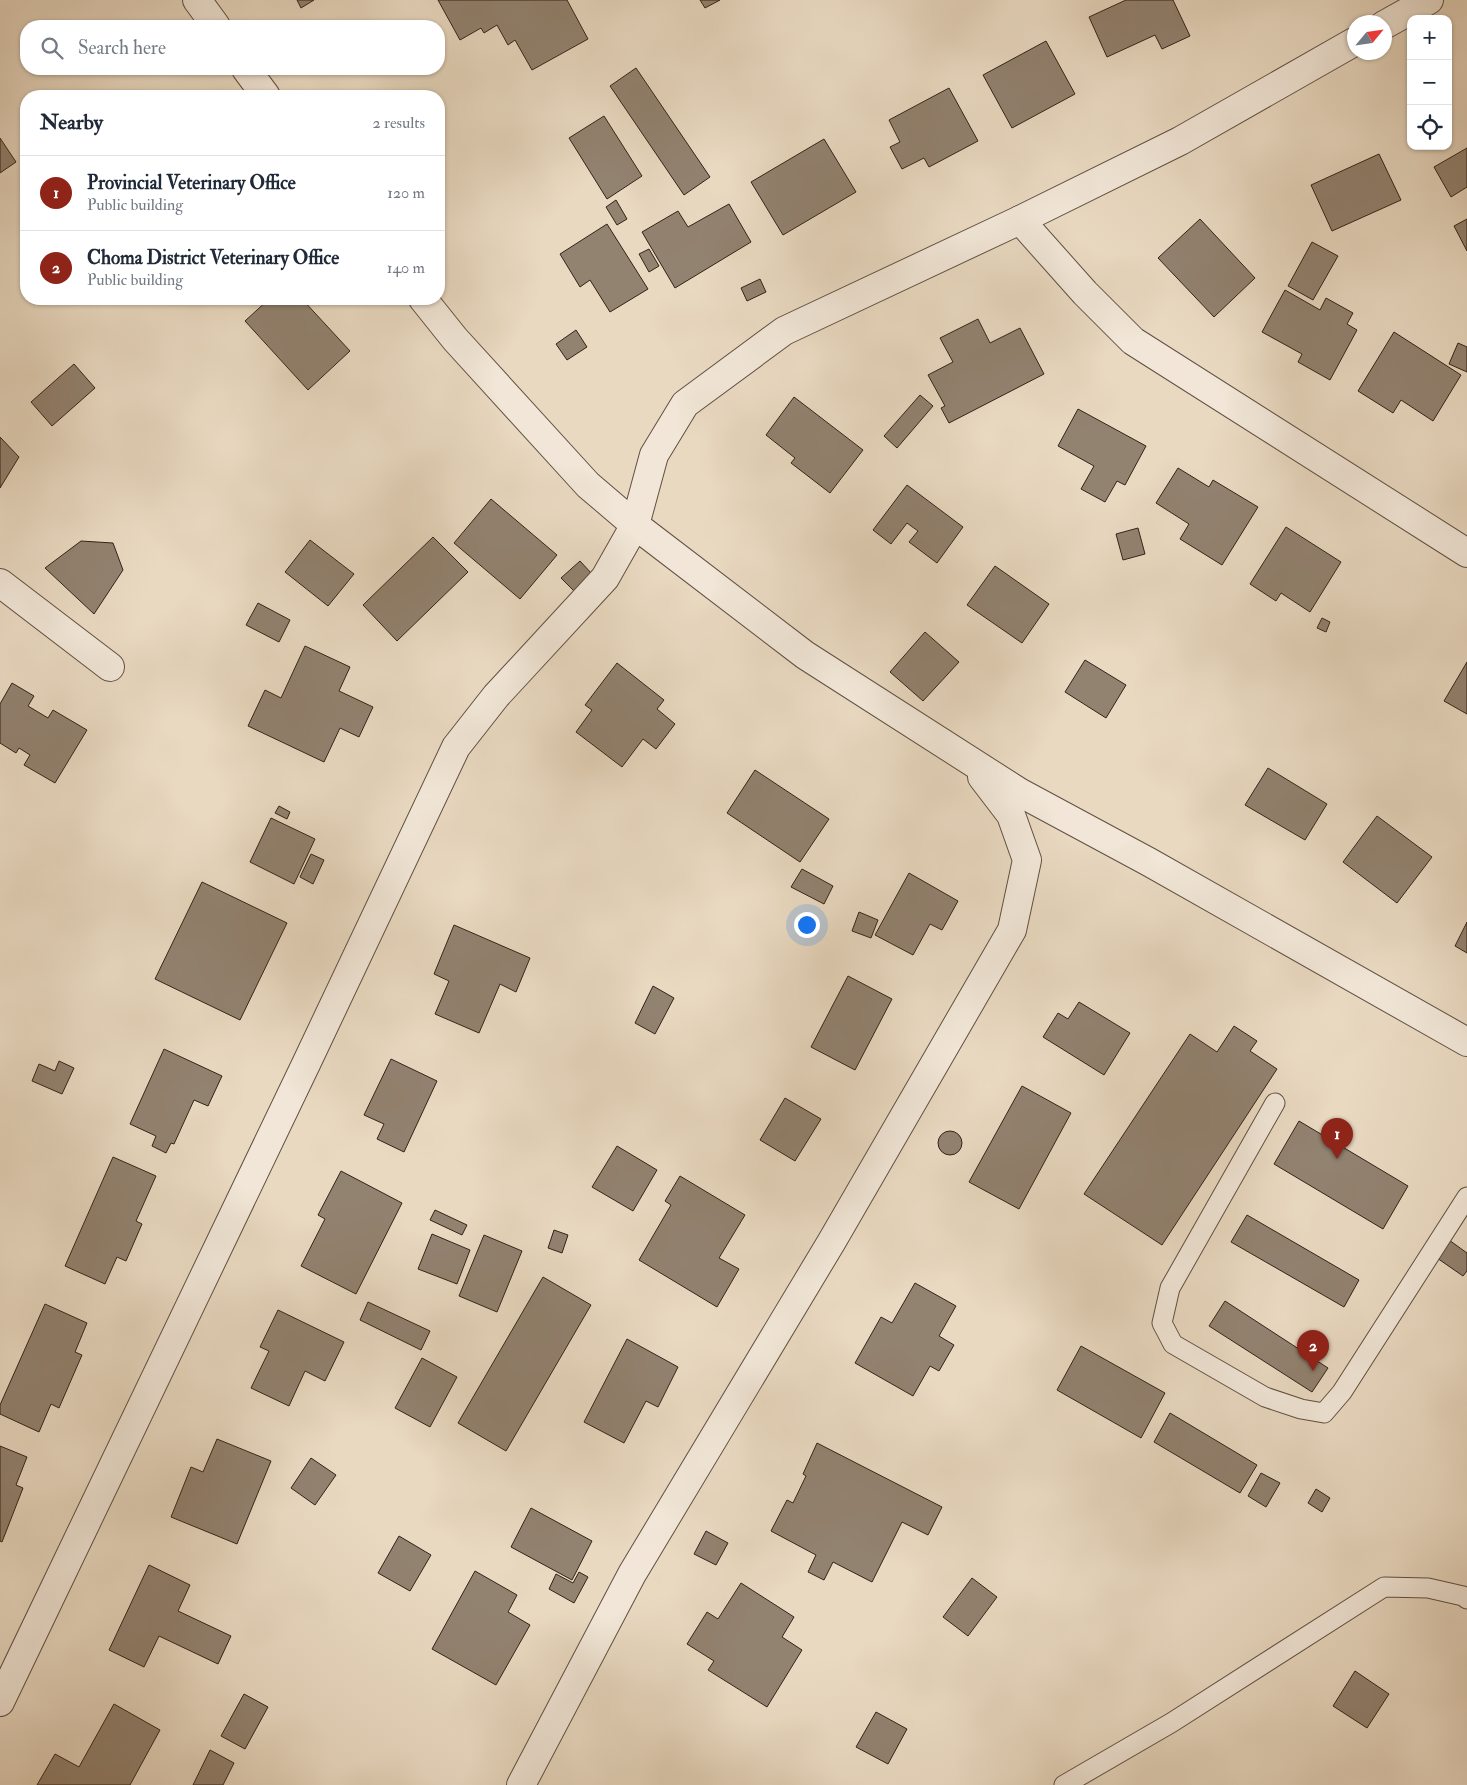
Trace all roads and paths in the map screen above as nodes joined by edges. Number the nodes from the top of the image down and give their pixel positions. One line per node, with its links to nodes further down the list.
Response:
1 (197, 0): 3 (street)
2 (1428, 0): 4 (street)
3 (212, 20)
4 (1392, 20)
5 (1347, 46): 8 (street)
6 (250, 75): 7 (street)
7 (262, 90)
8 (1020, 220): 10 (street); 11 (street)
9 (428, 305): 10 (street)
10 (635, 525): 14 (street); 19 (street)
11 (1467, 553)
12 (0, 583): 13 (street)
13 (110, 667)
14 (970, 761): 15 (street); 20 (street)
15 (1467, 1042)
16 (1275, 1103): 17 (lane)
17 (1467, 1197)
18 (1467, 1599): 21 (lane)
19 (0, 1702)
20 (521, 1785)
21 (1064, 1785)

